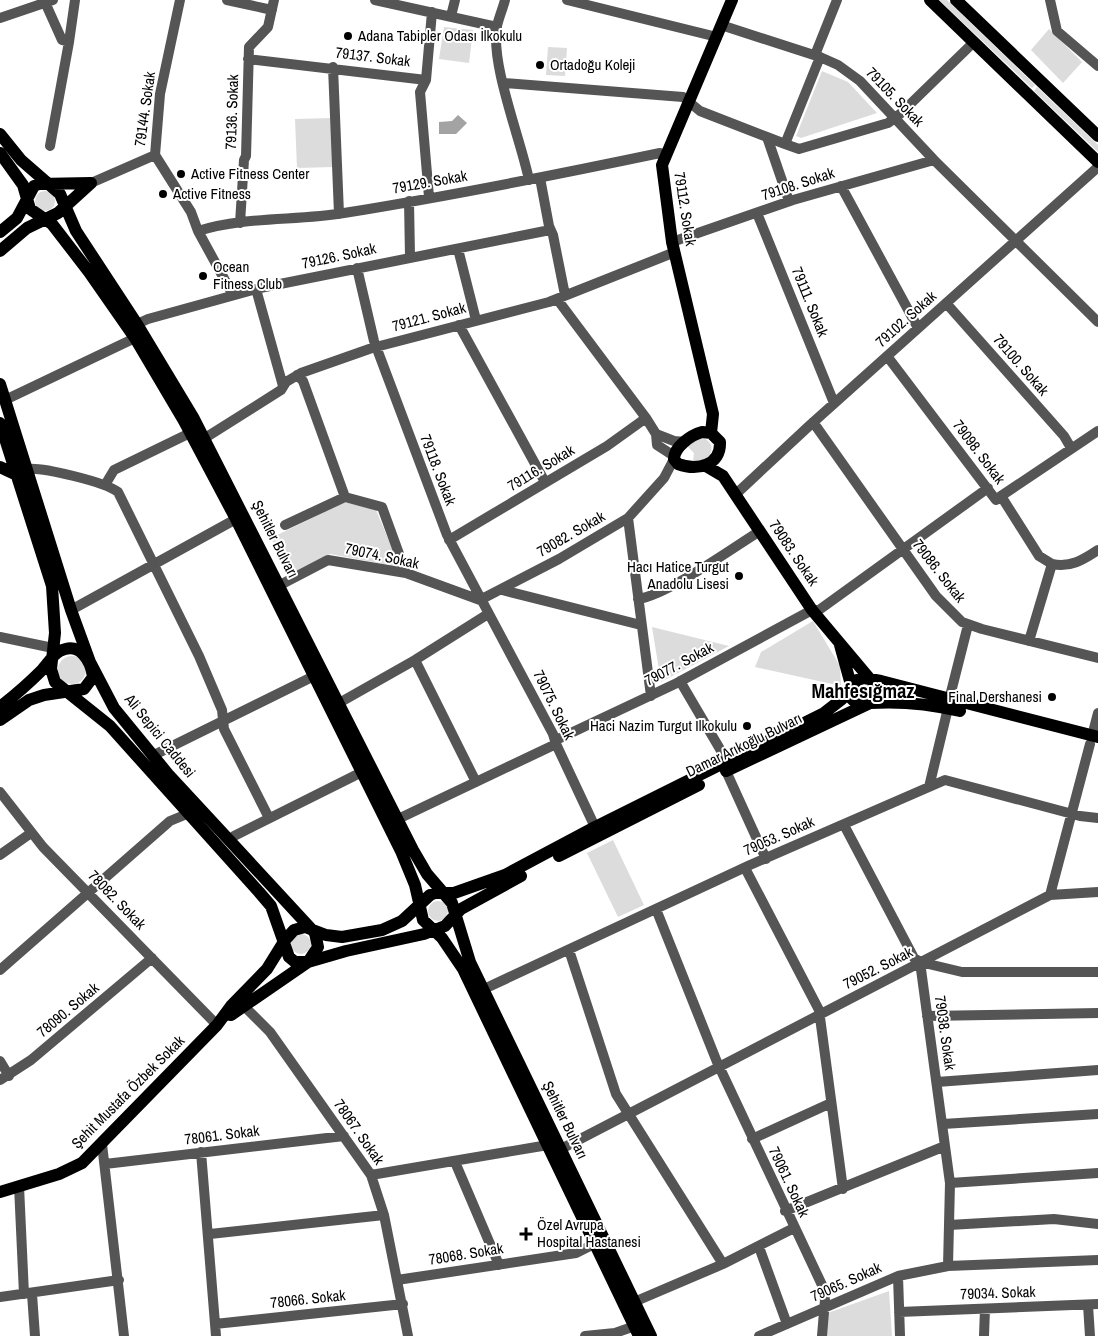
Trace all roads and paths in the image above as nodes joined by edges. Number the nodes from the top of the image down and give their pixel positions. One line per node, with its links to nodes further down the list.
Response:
1 (75, 0): 20 (street)
2 (180, 0): 36 (street, 79144. Sokak)
3 (227, 0): 14 (street)
4 (375, 0): 15 (street)
5 (455, 0): 16 (street)
6 (505, 0): 18 (street)
7 (567, 0): 19 (street, 79105. Sokak)
8 (732, 0): 19 (main road, 79112. Sokak)
9 (837, 0): 22 (street)
10 (930, 0): 21 (main road)
11 (956, 0): 31 (main road)
12 (1050, 0): 24 (street)
13 (47, 1): 17 (street); 20 (street)
14 (273, 5): 23 (street, 79136. Sokak)
15 (432, 12): 16 (street); 26 (street, 79137. Sokak)
16 (451, 16): 18 (street)
17 (0, 18)
18 (497, 27): 27 (street)
19 (719, 31): 22 (street, 79105. Sokak); 28 (main road, 79112. Sokak)
20 (69, 42): 34 (street)
21 (974, 42): 29 (street); 39 (main road)
22 (817, 56): 29 (street, 79105. Sokak); 33 (street)
23 (248, 59): 25 (street, 79137. Sokak); 54 (street, 79136. Sokak)
24 (1098, 66)
25 (333, 68): 26 (street, 79137. Sokak); 52 (street)
26 (426, 80): 46 (street)
27 (504, 83): 28 (street); 42 (street)
28 (688, 102): 32 (street); 37 (main road, 79112. Sokak)
29 (894, 118): 33 (street); 38 (street, 79105. Sokak)
30 (0, 134): 44 (main road)
31 (1098, 136)
32 (766, 137): 33 (street); 48 (street)
33 (785, 144)
34 (50, 146)
35 (0, 153): 49 (main road)
36 (155, 155): 43 (street, 79144. Sokak); 57 (street)
37 (663, 158): 41 (street, 79129. Sokak); 59 (main road, 79112. Sokak)
38 (934, 160): 45 (street, 79108. Sokak); 58 (street, 79105. Sokak)
39 (1098, 162)
40 (1098, 167): 58 (street, 79102. Sokak)
41 (540, 178): 42 (street, 79129. Sokak); 55 (street)
42 (529, 180): 46 (street, 79129. Sokak)
43 (91, 183): 44 (main road); 50 (main road)
44 (49, 184): 49 (main road); 50 (main road)
45 (841, 186): 48 (street, 79108. Sokak); 72 (street)
46 (429, 198): 47 (street, 79129. Sokak)
47 (409, 201): 52 (street, 79129. Sokak); 62 (street)
48 (790, 201): 51 (street, 79108. Sokak)
49 (27, 203): 53 (main road); 56 (main road)
50 (65, 206): 53 (main road); 70 (main road, Şehitler Bulvarı)
51 (758, 213): 59 (street, 79108. Sokak); 80 (street, 79111. Sokak)
52 (339, 214): 54 (street, 79129. Sokak)
53 (44, 218): 61 (main road); 73 (main road, Şehitler Bulvarı)
54 (240, 223): 57 (street, 79129. Sokak)
55 (550, 230): 60 (street, 79126. Sokak); 66 (street)
56 (0, 232)
57 (198, 232): 65 (street)
58 (1015, 241): 67 (street, 79102. Sokak); 69 (street, 79105. Sokak)
59 (674, 247): 66 (street, 79121. Sokak); 86 (main road, 79112. Sokak)
60 (458, 249): 62 (street, 79126. Sokak); 68 (street)
61 (0, 251)
62 (410, 257): 63 (street, 79126. Sokak)
63 (357, 268): 64 (street, 79126. Sokak); 74 (street, 79118. Sokak)
64 (256, 289): 65 (street, 79126. Sokak); 78 (street)
65 (233, 295): 70 (street, 79126. Sokak)
66 (561, 297): 68 (street, 79121. Sokak); 81 (street)
67 (946, 303): 72 (street, 79102. Sokak); 90 (street, 79100. Sokak)
68 (476, 320): 71 (street, 79121. Sokak)
69 (1098, 322)
70 (137, 324): 88 (main road, Şehitler Bulvarı)
71 (460, 325): 74 (street, 79121. Sokak); 98 (street)
72 (918, 328): 75 (street, 79102. Sokak)
73 (134, 338): 79 (street); 85 (main road, Şehitler Bulvarı)
74 (376, 347): 76 (street, 79121. Sokak); 108 (street, 79118. Sokak)
75 (887, 356): 80 (street, 79102. Sokak); 100 (street, 79098. Sokak)
76 (297, 375): 78 (street, 79121. Sokak); 103 (street)
77 (0, 384): 79 (main road, Ali Sepici Caddesi)
78 (283, 386): 88 (street, 79121. Sokak)
79 (5, 400): 96 (main road, Ali Sepici Caddesi)
80 (834, 403): 82 (street, 79102. Sokak)
81 (646, 418): 87 (street); 98 (street, 79116. Sokak)
82 (813, 422): 101 (street, 79102. Sokak); 109 (street, 79086. Sokak)
83 (0, 423): 91 (main road, Ali Sepici Caddesi)
84 (1098, 431): 90 (street)
85 (190, 432): 99 (street); 105 (main road, Şehitler Bulvarı)
86 (712, 433): 89 (main road); 92 (main road)
87 (656, 434): 89 (street); 93 (street)
88 (205, 438): 114 (main road, Şehitler Bulvarı)
89 (684, 442): 93 (main road)
90 (1072, 448): 102 (street)
91 (4, 453): 96 (main road, Ali Sepici Caddesi)
92 (719, 454): 94 (main road); 97 (main road)
93 (678, 461): 94 (main road); 104 (street, 79082. Sokak)
94 (706, 466): 97 (main road)
95 (0, 467): 96 (main road)
96 (22, 472): 99 (street); 118 (main road, Ali Sepici Caddesi); 126 (main road, Ali Sepici Caddesi)
97 (723, 476): 101 (main road, 79083. Sokak)
98 (545, 482): 108 (street, 79116. Sokak)
99 (105, 485): 111 (street)
100 (988, 488): 102 (street, 79098. Sokak); 109 (street, 79077. Sokak)
101 (736, 494): 107 (main road, 79083. Sokak)
102 (1001, 496): 112 (street, 79098. Sokak)
103 (345, 497): 106 (street); 113 (street)
104 (628, 518): 115 (street, 79082. Sokak); 116 (street)
105 (236, 519): 111 (street); 130 (main road, Şehitler Bulvarı)
106 (285, 525)
107 (760, 531): 116 (street); 119 (main road, 79083. Sokak)
108 (449, 540): 117 (street, 79118. Sokak)
109 (903, 549): 119 (street, 79077. Sokak); 122 (street, 79086. Sokak)
110 (1098, 550): 112 (street)
111 (154, 563): 118 (street); 142 (street)
112 (1052, 564): 124 (street)
113 (406, 573): 114 (street, 79074. Sokak); 117 (street, 79074. Sokak)
114 (280, 585): 136 (main road, Şehitler Bulvarı)
115 (502, 590): 117 (street, 79082. Sokak); 121 (street)
116 (638, 599): 121 (street)
117 (480, 600): 120 (street, 79075. Sokak)
118 (71, 610): 129 (main road, Ali Sepici Caddesi)
119 (812, 610): 125 (main road, 79083. Sokak); 132 (street, 79077. Sokak)
120 (488, 614): 128 (street); 144 (street, 79075. Sokak)
121 (642, 625): 135 (street)
122 (968, 625): 124 (street, 79086. Sokak); 138 (street)
123 (0, 637): 126 (street)
124 (1029, 641): 127 (street, 79086. Sokak)
125 (840, 645): 131 (main road, 79083. Sokak); 133 (main road)
126 (52, 654): 129 (main road); 134 (main road); 139 (main road)
127 (1098, 658)
128 (415, 660): 136 (street); 148 (street)
129 (90, 662): 134 (main road); 145 (main road, Ali Sepici Caddesi)
130 (314, 676): 142 (street); 147 (main road, Şehitler Bulvarı)
131 (868, 679): 133 (main road); 137 (main road); 138 (main road, Damar Arıkoğlu Bulvarı)
132 (680, 681): 135 (street, 79077. Sokak); 146 (street)
133 (851, 685): 137 (main road); 146 (main road, Damar Arıkoğlu Bulvarı)
134 (66, 692): 141 (main road); 151 (main road, Ali Sepici Caddesi)
135 (652, 696): 144 (street, 79077. Sokak)
136 (339, 702): 155 (main road, Şehitler Bulvarı)
137 (870, 703): 138 (main road, Damar Arıkoğlu Bulvarı); 146 (main road, Damar Arıkoğlu Bulvarı)
138 (949, 704): 143 (main road, Damar Arıkoğlu Bulvarı); 149 (street)
139 (0, 707)
140 (1098, 713): 143 (street)
141 (0, 720)
142 (222, 720): 145 (street); 153 (street)
143 (1095, 741): 152 (street)
144 (556, 742): 148 (street, 79077. Sokak); 157 (street, 79075. Sokak)
145 (152, 756): 159 (main road, Ali Sepici Caddesi)
146 (727, 766): 157 (main road, Damar Arıkoğlu Bulvarı); 161 (street); 169 (main road, Damar Arıkoğlu Bulvarı)
147 (362, 772): 153 (street); 167 (main road, Şehitler Bulvarı)
148 (476, 782): 155 (street, 79077. Sokak)
149 (929, 787): 152 (street, 79053. Sokak); 156 (street, 79053. Sokak)
150 (0, 792): 158 (street, 78082. Sokak)
151 (187, 814): 164 (street); 172 (main road, Ali Sepici Caddesi)
152 (1073, 814): 154 (street, 79053. Sokak); 166 (street)
153 (269, 818): 159 (street)
154 (1098, 818)
155 (398, 819): 165 (main road, Şehitler Bulvarı)
156 (844, 825): 161 (street, 79053. Sokak); 176 (street, 79038. Sokak)
157 (595, 826): 165 (main road, Damar Arıkoğlu Bulvarı)
158 (31, 833): 160 (street); 164 (street, 78082. Sokak)
159 (229, 841): 170 (main road, Ali Sepici Caddesi)
160 (0, 855)
161 (766, 858): 162 (street, 79053. Sokak)
162 (745, 868): 168 (street, 79053. Sokak); 182 (street)
163 (1098, 892): 166 (street)
164 (90, 893): 174 (street, 78082. Sokak); 177 (street)
165 (443, 893): 167 (main road); 169 (main road)
166 (1050, 895): 176 (street, 79052. Sokak)
167 (419, 905): 170 (main road); 171 (main road)
168 (656, 909): 173 (street, 79053. Sokak); 186 (street, 79061. Sokak)
169 (456, 916): 171 (main road); 179 (main road, Şehitler Bulvarı)
170 (311, 929): 172 (main road); 175 (main road)
171 (433, 930): 175 (main road); 197 (main road, Şehitler Bulvarı)
172 (283, 944): 175 (main road); 180 (main road)
173 (569, 950): 179 (street, 79053. Sokak); 191 (street)
174 (152, 958): 184 (street, 78082. Sokak); 188 (street, 78090. Sokak)
175 (308, 962): 180 (main road)
176 (920, 962): 178 (street); 182 (street, 79052. Sokak); 183 (street, 79038. Sokak)
177 (0, 970)
178 (1098, 972)
179 (484, 989): 199 (main road, Şehitler Bulvarı)
180 (240, 1003): 184 (main road); 194 (street, 78067. Sokak)
181 (1098, 1013): 183 (street)
182 (820, 1014): 186 (street, 79052. Sokak); 190 (street)
183 (927, 1016): 189 (street, 79038. Sokak)
184 (217, 1025): 196 (main road, Şehit Mustafa Özbek Sokak)
185 (0, 1062): 188 (street)
186 (720, 1069): 191 (street, 79052. Sokak); 195 (street, 79061. Sokak)
187 (1098, 1070): 189 (street)
188 (4, 1078)
189 (937, 1082): 193 (street, 79038. Sokak)
190 (831, 1103): 195 (street); 207 (street)
191 (629, 1114): 199 (street, 79052. Sokak); 218 (street)
192 (1098, 1114): 193 (street)
193 (942, 1124): 198 (street, 79038. Sokak)
194 (344, 1136): 200 (street, 78061. Sokak); 204 (street, 78067. Sokak)
195 (752, 1139): 209 (street, 79061. Sokak)
196 (102, 1144): 202 (street); 206 (main road, Şehit Mustafa Özbek Sokak)
197 (548, 1145): 201 (street); 215 (main road, Şehitler Bulvarı)
198 (946, 1146): 205 (street, 79038. Sokak); 207 (street)
199 (562, 1149): 226 (main road, Şehitler Bulvarı)
200 (201, 1152): 202 (street, 78061. Sokak); 214 (street)
201 (455, 1162): 204 (street); 219 (street)
202 (105, 1164): 222 (street)
203 (1098, 1173): 205 (street)
204 (371, 1175): 210 (street, 78067. Sokak)
205 (950, 1183): 212 (street, 79038. Sokak)
206 (19, 1186): 208 (main road, Şehit Mustafa Özbek Sokak); 224 (street)
207 (842, 1189): 209 (street)
208 (0, 1192)
209 (785, 1211): 213 (street, 79061. Sokak)
210 (384, 1215): 214 (street); 223 (street, 78067. Sokak)
211 (1098, 1224): 212 (street)
212 (949, 1225): 220 (street, 79038. Sokak)
213 (794, 1228): 216 (street); 229 (street, 79061. Sokak)
214 (210, 1234): 232 (street)
215 (596, 1244): 219 (street, 78068. Sokak); 234 (main road, Şehitler Bulvarı)
216 (759, 1247): 218 (street); 233 (street)
217 (1098, 1260): 220 (street, 79065. Sokak)
218 (723, 1264): 226 (street)
219 (498, 1265): 223 (street, 78068. Sokak)
220 (948, 1266): 221 (street, 79065. Sokak)
221 (898, 1276): 229 (street, 79065. Sokak); 231 (street)
222 (119, 1280): 224 (street); 236 (street)
223 (398, 1280): 227 (street, 78067. Sokak)
224 (28, 1294): 225 (street); 235 (street)
225 (0, 1297)
226 (634, 1302): 240 (main road, Şehitler Bulvarı)
227 (403, 1304): 232 (street, 78066. Sokak); 238 (street, 78067. Sokak)
228 (1093, 1304): 230 (street, 79034. Sokak); 245 (street)
229 (824, 1309): 233 (street, 79065. Sokak); 242 (street, 79061. Sokak)
230 (985, 1309): 231 (street, 79034. Sokak); 244 (street)
231 (899, 1312): 243 (street)
232 (216, 1324): 237 (street)
233 (787, 1324): 241 (street, 79065. Sokak)
234 (637, 1331): 239 (street)
235 (36, 1336)
236 (124, 1336)
237 (216, 1336)
238 (408, 1336)
239 (585, 1336)
240 (651, 1336)
241 (759, 1336)
242 (822, 1336)
243 (900, 1336)
244 (984, 1336)
245 (1090, 1336)

